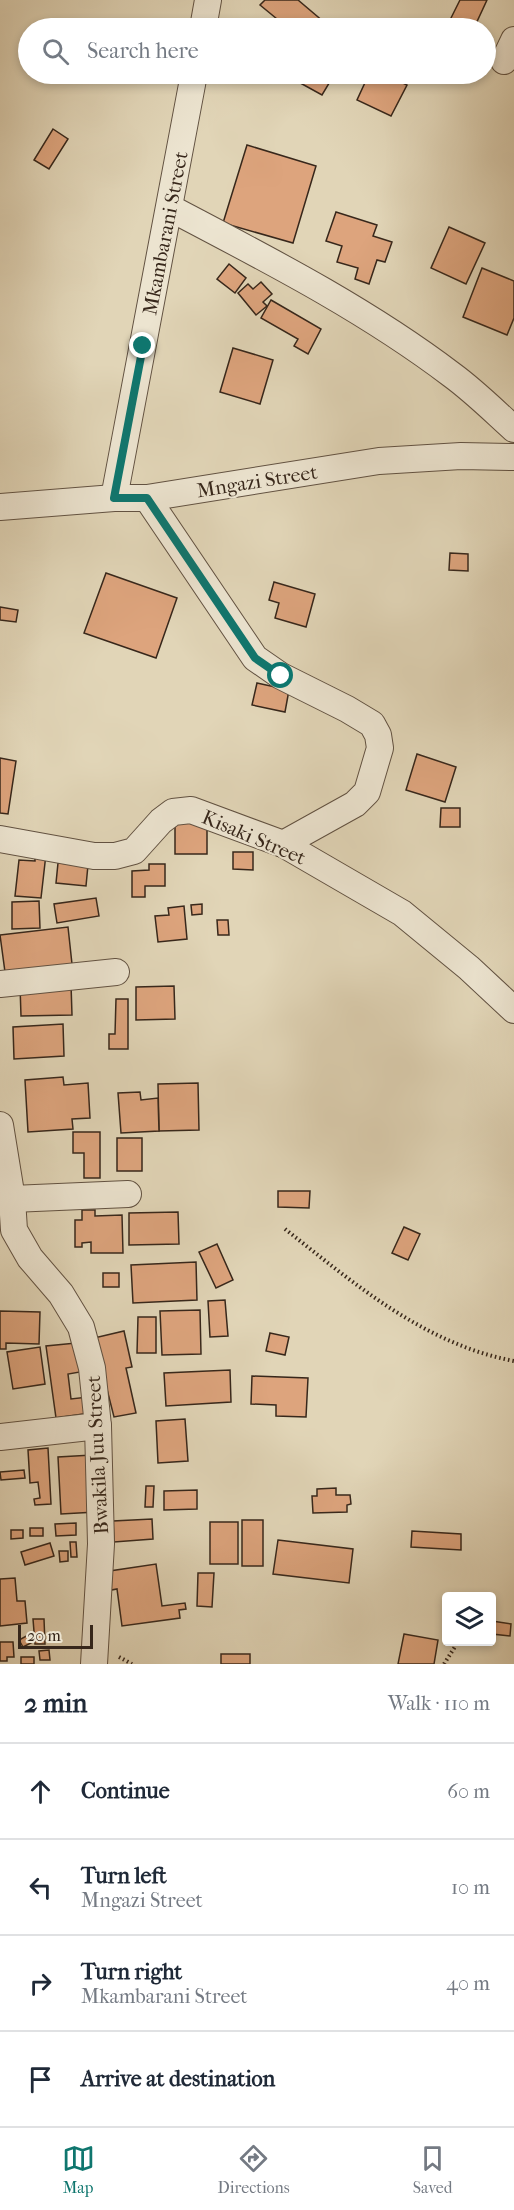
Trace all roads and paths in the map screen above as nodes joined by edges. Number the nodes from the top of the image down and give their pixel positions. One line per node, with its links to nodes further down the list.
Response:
1 (208, 0): 2 (street)
2 (205, 18)
3 (192, 84): 4 (street, Mkambarani Street)
4 (170, 208): 5 (street); 7 (street, Mkambarani Street)
5 (514, 429)
6 (514, 457): 8 (street, Mngazi Street)
7 (114, 498): 8 (street, Mngazi Street); 9 (street, Mngazi Street)
8 (147, 498): 11 (street)
9 (0, 507)
10 (0, 838): 11 (street, Kisaki Street)
11 (283, 844): 14 (street, Kisaki Street)
12 (116, 972): 13 (street)
13 (0, 984)
14 (514, 1010)
15 (0, 1125): 17 (street, Bwakila Juu Street)
16 (128, 1194): 17 (street)
17 (12, 1199): 20 (street, Bwakila Juu Street)
18 (285, 1229): 19 (path)
19 (514, 1361)
20 (98, 1426): 21 (street); 23 (street, Bwakila Juu Street)
21 (0, 1437)
22 (455, 1646): 24 (path)
23 (94, 1664)
24 (444, 1664)

